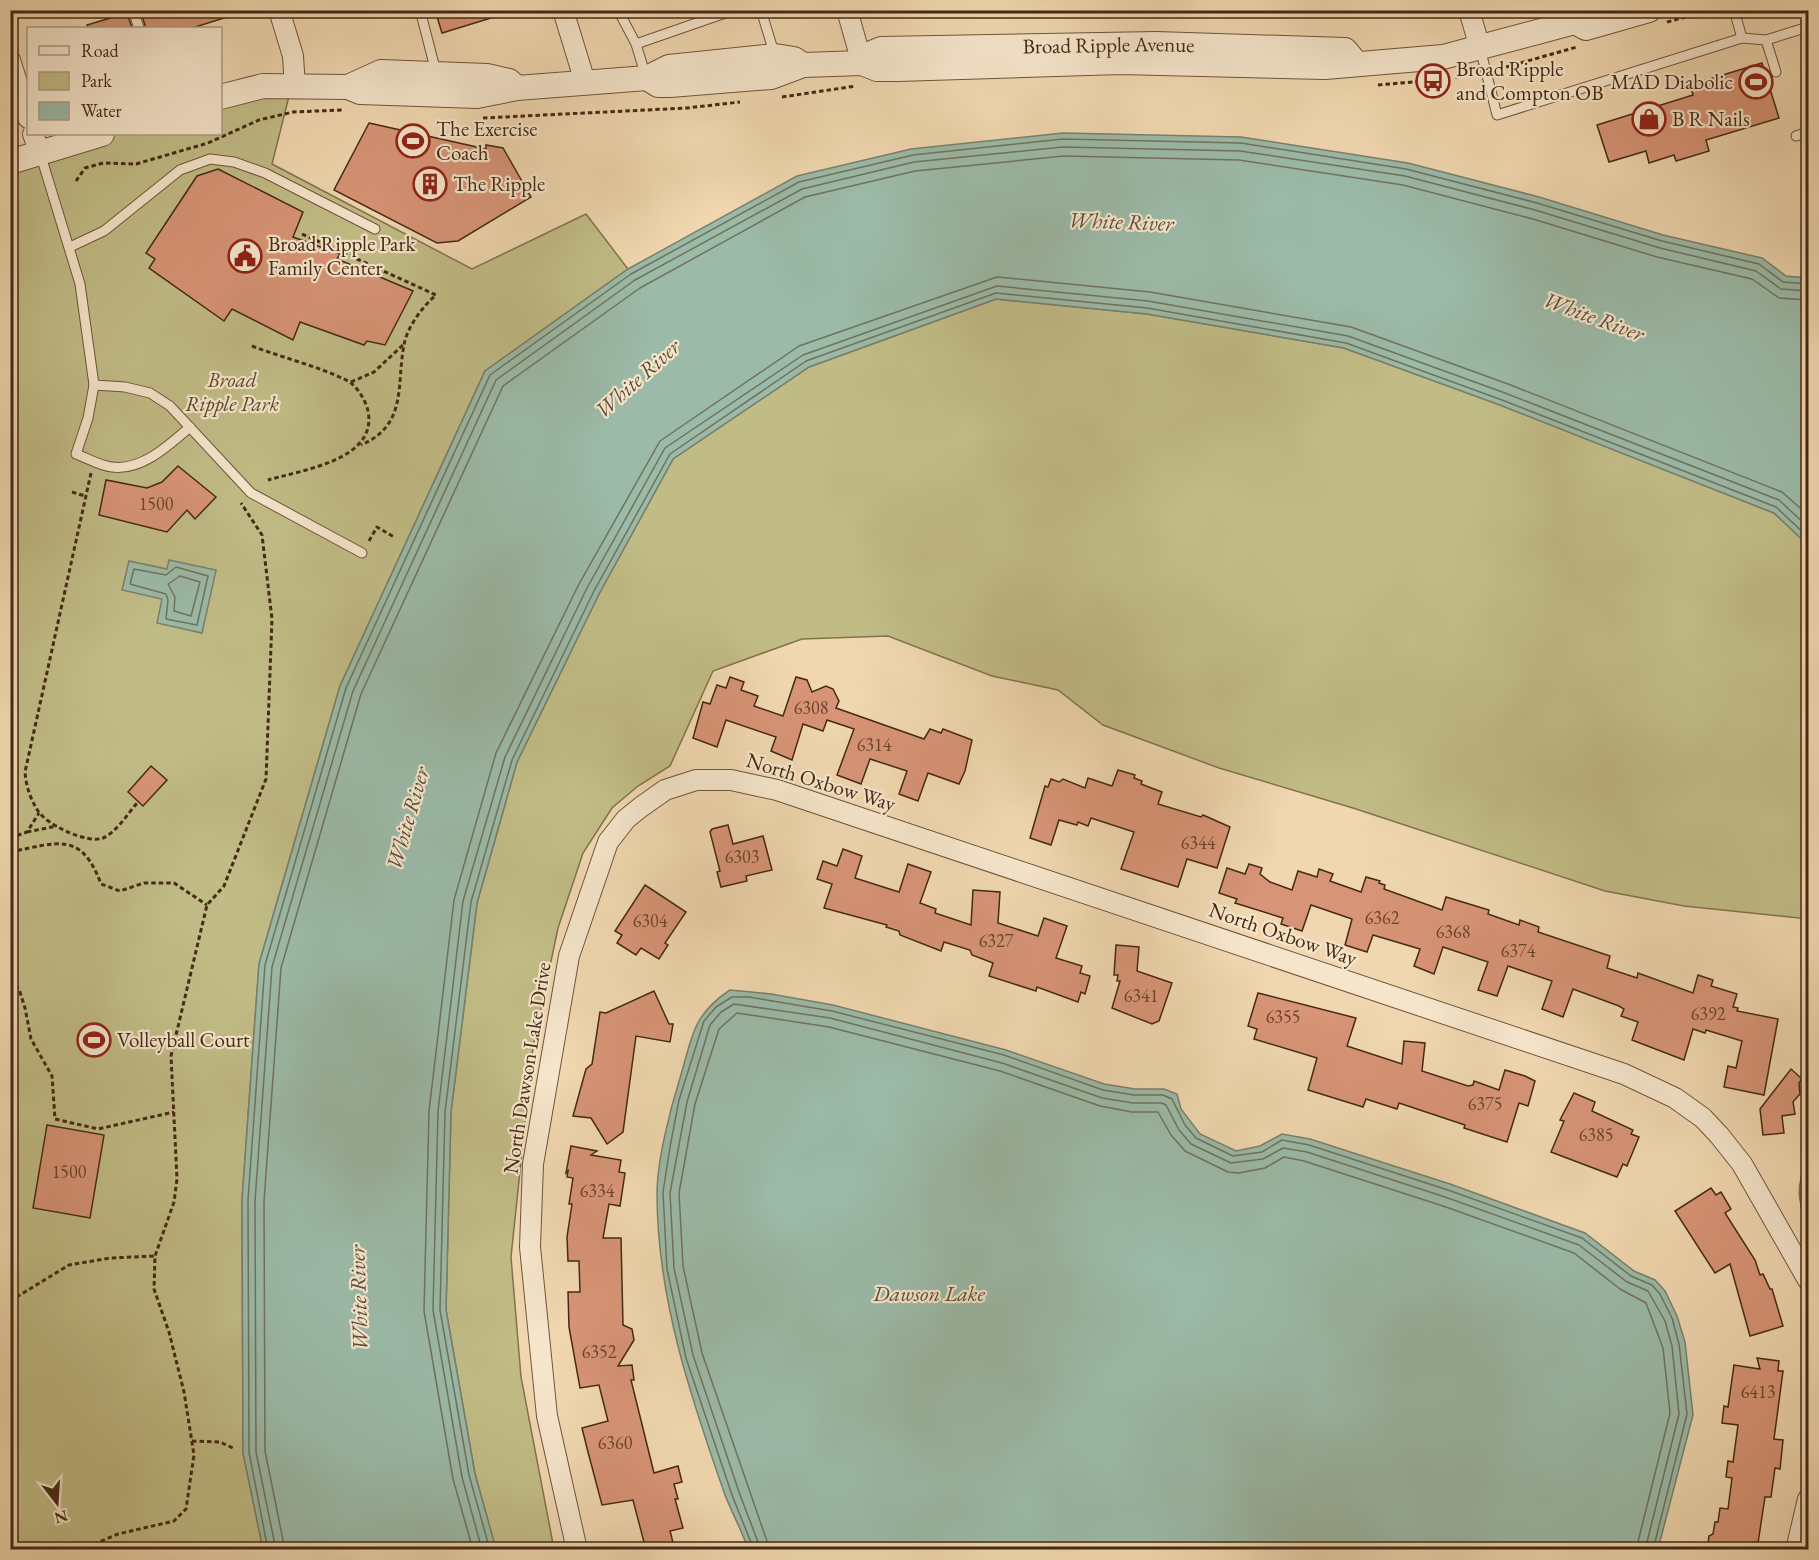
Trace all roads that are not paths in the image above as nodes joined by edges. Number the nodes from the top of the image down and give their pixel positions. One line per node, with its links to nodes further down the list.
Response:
1 (133, 10): 13 (lane)
2 (279, 10): 27 (street)
3 (420, 10): 24 (lane)
4 (562, 10): 26 (street)
5 (618, 10): 17 (lane)
6 (735, 10): 17 (lane)
7 (761, 10): 19 (lane)
8 (847, 10): 21 (street)
9 (1469, 10): 18 (street)
10 (1649, 10): 12 (street, Broad Ripple Avenue)
11 (1734, 10): 15 (lane)
12 (1578, 16): 18 (street, Broad Ripple Avenue)
13 (139, 27)
14 (1809, 27): 16 (lane)
15 (1742, 38): 16 (lane); 18 (lane)
16 (1766, 40): 23 (lane)
17 (636, 44): 25 (lane)
18 (1480, 48): 21 (street, Broad Ripple Avenue)
19 (775, 56): 22 (street, Broad Ripple Avenue); 25 (street, Broad Ripple Avenue)
20 (10, 60): 31 (street)
21 (862, 63): 22 (street, Broad Ripple Avenue)
22 (803, 65): 25 (street, Broad Ripple Avenue)
23 (1776, 72)
24 (437, 75): 28 (street, Broad Ripple Avenue); 30 (street, Broad Ripple Avenue)
25 (647, 78): 26 (street, Broad Ripple Avenue)
26 (585, 82): 28 (street, Broad Ripple Avenue)
27 (295, 88): 29 (street, Broad Ripple Avenue); 30 (street, Broad Ripple Avenue)
28 (517, 88): 30 (street, Broad Ripple Avenue)
29 (222, 96)
30 (346, 99)
31 (27, 115)
32 (1809, 132): 34 (lane)
33 (95, 135): 35 (street)
34 (1796, 136)
35 (37, 143): 36 (street); 38 (lane)
36 (10, 162)
37 (375, 229): 38 (lane)
38 (70, 247): 39 (lane)
39 (94, 385): 40 (lane); 40 (lane)
40 (190, 427): 41 (lane)
41 (362, 553)
42 (655, 796): 43 (street, North Oxbow Way); 45 (street, North Dawson Lake Drive)
43 (1809, 1280)
44 (1809, 1498): 46 (street)
45 (577, 1550)
46 (1796, 1550)

